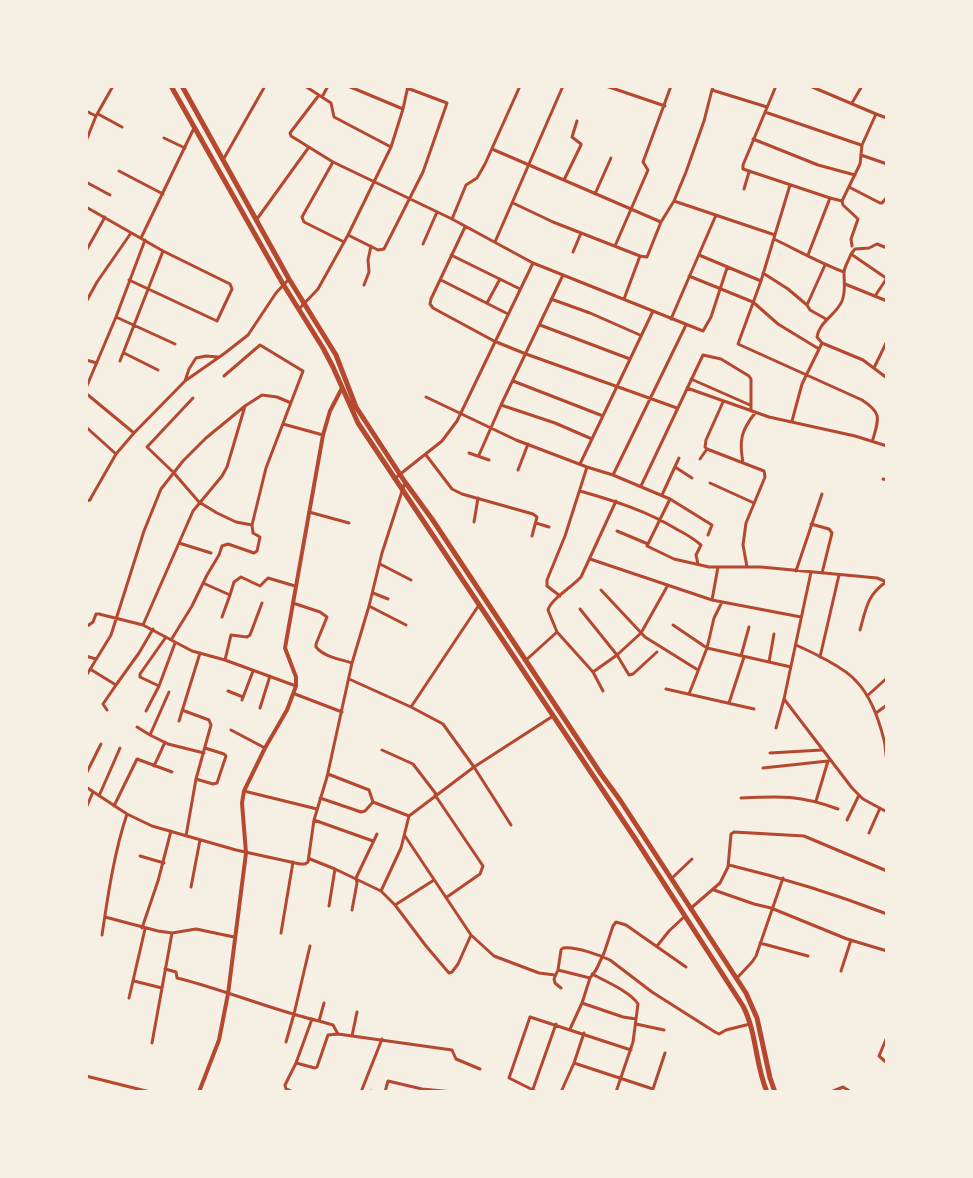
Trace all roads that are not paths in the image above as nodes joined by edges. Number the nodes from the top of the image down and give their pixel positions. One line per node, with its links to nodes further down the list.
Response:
1 (113, 86): 25 (street)
2 (172, 86): 29 (main road)
3 (182, 86): 40 (main road)
4 (265, 86): 40 (street)
5 (305, 86): 17 (street)
6 (328, 86): 17 (street)
7 (348, 86): 21 (street)
8 (520, 86): 37 (street)
9 (563, 86): 42 (street)
10 (606, 86): 19 (street)
11 (671, 86): 19 (street)
12 (776, 86): 20 (street)
13 (810, 86): 18 (street)
14 (862, 86): 18 (street)
15 (407, 87): 21 (street); 57 (street)
16 (712, 88): 20 (street); 59 (street)
17 (320, 96): 34 (street); 35 (street)
18 (852, 103): 24 (street)
19 (664, 106): 63 (street)
20 (767, 107): 23 (street)
21 (403, 109): 35 (street)
22 (86, 112): 25 (street)
23 (765, 112): 31 (street); 33 (street)
24 (876, 114): 26 (street); 33 (street)
25 (97, 115): 28 (street); 32 (street)
26 (887, 118)
27 (577, 121): 47 (street)
28 (122, 127)
29 (195, 128): 36 (street); 105 (main road)
30 (164, 138): 36 (street)
31 (753, 139): 45 (street); 46 (street)
32 (86, 141)
33 (862, 145): 38 (street)
34 (309, 147): 41 (street); 67 (street)
35 (391, 147): 48 (street)
36 (185, 148): 53 (street)
37 (492, 149): 42 (street); 68 (street)
38 (861, 155): 43 (street); 46 (street)
39 (611, 158): 54 (street)
40 (223, 160): 67 (main road)
41 (333, 162): 48 (street); 77 (street)
42 (528, 164): 47 (street); 61 (street)
43 (887, 164)
44 (119, 171): 53 (street)
45 (749, 172): 50 (street); 52 (street)
46 (855, 176): 51 (street)
47 (564, 180): 54 (street)
48 (375, 181): 57 (street); 73 (street)
49 (86, 182): 55 (street)
50 (790, 185): 58 (street); 74 (street)
51 (849, 187): 56 (street); 60 (street)
52 (744, 188)
53 (163, 194): 75 (street)
54 (595, 194): 63 (street)
55 (110, 195)
56 (887, 197)
57 (410, 198): 64 (street); 80 (street)
58 (830, 198): 60 (street); 90 (street)
59 (674, 201): 65 (street); 69 (street)
60 (842, 201): 82 (street)
61 (513, 203): 72 (street); 78 (street)
62 (86, 208): 66 (street)
63 (630, 210): 69 (street); 81 (street)
64 (437, 212): 68 (street); 79 (street)
65 (716, 215): 74 (street); 89 (street)
66 (105, 217): 71 (street); 84 (street)
67 (257, 219): 100 (main road)
68 (452, 219): 70 (street)
69 (661, 222): 91 (street)
70 (465, 227): 78 (street); 87 (street)
71 (131, 233): 75 (street); 114 (street)
72 (581, 233): 81 (street); 86 (street)
73 (348, 234): 77 (street); 80 (street)
74 (775, 234): 76 (street)
75 (143, 239): 85 (street); 102 (street)
76 (774, 239): 90 (street); 96 (street)
77 (344, 242): 118 (street)
78 (495, 242): 92 (street)
79 (423, 244)
80 (371, 246): 107 (street)
81 (615, 246): 91 (street)
82 (852, 246)
83 (887, 248): 88 (street)
84 (86, 251)
85 (163, 251): 108 (street); 108 (street)
86 (573, 252)
87 (451, 254): 101 (street); 103 (street)
88 (852, 254): 95 (street); 99 (street)
89 (699, 255): 94 (street); 98 (street)
90 (808, 255): 93 (street)
91 (640, 256): 113 (street)
92 (533, 263): 97 (street); 109 (street)
93 (825, 265): 95 (street); 119 (street)
94 (728, 268): 104 (street); 110 (street)
95 (844, 272): 106 (street)
96 (763, 273): 104 (street); 119 (street)
97 (562, 275): 112 (street); 113 (street)
98 (689, 276): 110 (street); 124 (street)
99 (887, 278): 111 (street)
100 (289, 279): 105 (street); 118 (main road)
101 (500, 279): 109 (street); 117 (street)
102 (129, 280): 108 (street); 123 (street)
103 (441, 280): 117 (street); 130 (street)
104 (761, 281): 115 (street)
105 (283, 284): 120 (main road); 137 (street)
106 (845, 284): 111 (street); 125 (street)
107 (364, 285)
108 (148, 288): 126 (street)
109 (520, 289): 122 (street)
110 (720, 289): 115 (street); 128 (street)
111 (875, 296): 116 (street)
112 (551, 299): 127 (street); 129 (street)
113 (624, 299): 121 (street)
114 (86, 302)
115 (753, 302): 134 (street); 144 (street)
116 (887, 302)
117 (487, 303): 122 (street)
118 (305, 304): 120 (street); 192 (main road)
119 (807, 305): 125 (street)
120 (299, 309): 153 (main road)
121 (653, 311): 124 (street); 129 (street)
122 (508, 314): 130 (street)
123 (116, 317): 126 (street); 141 (street)
124 (671, 319): 128 (street)
125 (826, 319): 132 (street)
126 (135, 325): 133 (street); 135 (street)
127 (540, 325): 136 (street); 138 (street)
128 (686, 325): 158 (street)
129 (640, 335): 138 (street)
130 (494, 341): 136 (street); 166 (street)
131 (887, 341): 142 (street)
132 (822, 343): 134 (street); 142 (street)
133 (175, 344)
134 (817, 348): 144 (street)
135 (124, 353): 140 (street); 143 (street)
136 (526, 354): 148 (street); 151 (street)
137 (219, 358): 150 (street); 150 (street)
138 (630, 359): 151 (street)
139 (86, 360): 141 (street)
140 (120, 362)
141 (96, 363): 149 (street)
142 (874, 368): 146 (street)
143 (158, 370)
144 (807, 375): 168 (street); 175 (street)
145 (224, 376): 160 (street)
146 (887, 378)
147 (692, 379): 154 (street); 162 (street); 162 (street)
148 (513, 380): 161 (street); 167 (street)
149 (87, 381): 152 (street)
150 (185, 381): 172 (street)
151 (618, 386): 158 (street); 167 (street)
152 (86, 388)
153 (342, 388): 173 (street); 195 (main road)
154 (687, 388): 159 (street); 164 (street)
155 (88, 395): 172 (street)
156 (426, 397): 166 (street)
157 (193, 398): 191 (street)
158 (650, 399): 164 (street); 193 (street)
159 (723, 402): 165 (street); 178 (street)
160 (291, 403): 163 (street); 169 (street)
161 (500, 405): 171 (street); 174 (street)
162 (751, 405): 165 (street)
163 (245, 406): 191 (street); 207 (street)
164 (677, 408): 198 (street)
165 (753, 412): 168 (street); 187 (street)
166 (460, 414): 171 (street); 181 (street)
167 (603, 416): 174 (street)
168 (792, 421): 177 (street)
169 (283, 424): 173 (street); 215 (street)
170 (86, 427): 180 (street)
171 (491, 428): 176 (street); 182 (street)
172 (134, 433): 180 (street)
173 (323, 435): 209 (street)
174 (592, 438): 186 (street)
175 (873, 439)
176 (528, 444): 186 (street); 190 (street)
177 (887, 446)
178 (707, 449): 184 (street); 187 (street)
179 (469, 453): 182 (street)
180 (116, 454): 205 (street)
181 (426, 455): 192 (street); 203 (street)
182 (479, 455): 185 (street)
183 (679, 458): 189 (street)
184 (700, 459)
185 (489, 460)
186 (580, 464): 188 (street)
187 (743, 464): 208 (street)
188 (587, 467): 193 (street); 200 (street)
189 (675, 467): 194 (street); 202 (street)
190 (518, 470)
191 (173, 472): 207 (street); 250 (street)
192 (400, 474): 195 (street); 196 (main road)
193 (613, 475): 198 (street)
194 (692, 478)
195 (394, 479): 199 (main road)
196 (405, 482): 199 (street); 275 (main road)
197 (710, 483): 208 (street)
198 (641, 486): 202 (street)
199 (402, 491): 224 (street); 247 (main road)
200 (580, 491): 206 (street); 240 (street)
201 (822, 494): 214 (street)
202 (662, 495): 204 (street)
203 (478, 498): 211 (street); 212 (street)
204 (670, 499): 210 (street); 218 (street)
205 (86, 501)
206 (616, 501): 210 (street); 223 (street)
207 (199, 502): 215 (street); 220 (street)
208 (754, 503): 227 (street)
209 (309, 512): 213 (street); 236 (street)
210 (660, 519): 221 (street); 225 (street)
211 (474, 522)
212 (536, 522): 216 (street); 219 (street)
213 (349, 524)
214 (811, 524): 228 (street); 230 (street)
215 (252, 525): 234 (street)
216 (550, 527)
217 (617, 531): 221 (street)
218 (708, 535)
219 (532, 536)
220 (179, 543): 222 (street); 252 (street)
221 (648, 544): 225 (street)
222 (211, 553)
223 (590, 558): 235 (street); 240 (street)
224 (380, 564): 232 (street); 238 (street)
225 (698, 564): 226 (street)
226 (718, 567): 227 (street); 242 (street)
227 (747, 567): 228 (street)
228 (796, 571): 229 (street)
229 (811, 572): 230 (street); 251 (street)
230 (822, 573): 231 (street)
231 (839, 574): 233 (street); 272 (street)
232 (411, 580)
233 (887, 582): 258 (street)
234 (203, 583): 239 (street); 263 (street)
235 (668, 585): 242 (street); 260 (street)
236 (296, 586): 239 (street); 244 (street)
237 (601, 590): 260 (street)
238 (372, 593): 241 (street); 246 (street)
239 (230, 595): 249 (street)
240 (560, 596): 259 (street)
241 (388, 599)
242 (712, 600): 243 (street)
243 (722, 602): 251 (street); 266 (street)
244 (293, 603): 276 (street); 290 (street)
245 (262, 604): 274 (street)
246 (369, 606): 253 (street); 276 (street)
247 (479, 606): 278 (main road); 302 (street)
248 (580, 609): 269 (street)
249 (222, 617)
250 (116, 618): 252 (street); 255 (street); 273 (street)
251 (801, 618): 265 (street)
252 (143, 625): 257 (street)
253 (406, 625)
254 (673, 626): 266 (street)
255 (86, 627)
256 (749, 627): 271 (street)
257 (153, 629): 262 (street); 288 (street)
258 (860, 630)
259 (557, 632): 275 (street); 283 (street)
260 (641, 633): 269 (street); 282 (street)
261 (774, 634): 277 (street)
262 (166, 636): 263 (street); 289 (street)
263 (171, 640): 264 (street)
264 (175, 643): 268 (street); 289 (street)
265 (796, 645): 272 (street); 279 (street)
266 (706, 648): 271 (street); 282 (street)
267 (656, 652): 269 (street)
268 (200, 653): 274 (street); 305 (street)
269 (617, 655): 283 (street)
270 (86, 656): 273 (street)
271 (743, 656): 277 (street); 299 (street)
272 (820, 657): 297 (street)
273 (96, 659): 280 (street)
274 (225, 660): 281 (street)
275 (525, 661): 278 (main road); 358 (main road)
276 (352, 662): 287 (street)
277 (768, 662): 279 (street)
278 (519, 665): 309 (main road)
279 (791, 667): 298 (street)
280 (90, 669): 284 (street); 288 (street)
281 (253, 670): 285 (street); 292 (street)
282 (698, 670): 296 (street)
283 (592, 672): 293 (street)
284 (86, 676)
285 (270, 676): 290 (street); 301 (street)
286 (887, 678): 297 (street)
287 (349, 679): 302 (street); 307 (street)
288 (116, 685): 304 (street)
289 (159, 686): 306 (street)
290 (296, 686): 295 (street)
291 (666, 689): 296 (street)
292 (228, 691)
293 (602, 691)
294 (170, 692): 314 (street)
295 (294, 694): 307 (street); 318 (street)
296 (689, 694): 299 (street)
297 (866, 696): 308 (street)
298 (784, 699): 312 (street); 321 (street)
299 (729, 704): 303 (street)
300 (887, 705): 308 (street)
301 (260, 708)
302 (411, 708): 326 (street)
303 (754, 709)
304 (107, 710)
305 (182, 710): 310 (street); 319 (street)
306 (146, 711)
307 (342, 712): 330 (street)
308 (876, 713): 323 (street)
309 (553, 716): 326 (street); 360 (main road)
310 (179, 721)
311 (137, 727): 314 (street)
312 (776, 728)
313 (231, 730): 318 (street)
314 (150, 735): 315 (street)
315 (165, 742): 319 (street); 325 (street)
316 (101, 744): 329 (street)
317 (120, 748): 337 (street)
318 (265, 748): 333 (street)
319 (204, 750): 331 (street); 331 (street)
320 (382, 750): 335 (street)
321 (822, 750): 322 (street); 324 (street)
322 (770, 753)
323 (887, 760)
324 (829, 761): 327 (street); 336 (street); 340 (street)
325 (154, 766): 328 (street); 342 (street)
326 (474, 767): 335 (street); 352 (street)
327 (764, 768)
328 (172, 772)
329 (86, 774)
330 (328, 774): 338 (street); 341 (street)
331 (196, 779): 356 (street)
332 (86, 787): 334 (street)
333 (244, 791): 345 (street); 362 (street)
334 (93, 792): 337 (street); 343 (street)
335 (436, 794): 349 (street); 378 (street)
336 (859, 795): 344 (street); 351 (street)
337 (99, 796): 342 (street)
338 (320, 798): 341 (street); 345 (street)
339 (742, 798): 340 (street)
340 (816, 801): 346 (street)
341 (373, 802): 349 (street)
342 (114, 806): 348 (street)
343 (86, 808)
344 (880, 808): 347 (street); 354 (street)
345 (317, 809): 350 (street)
346 (838, 809)
347 (886, 811)
348 (127, 814): 353 (street); 386 (street)
349 (409, 816): 357 (street)
350 (314, 820): 361 (street); 365 (street)
351 (847, 820)
352 (511, 825)
353 (171, 831): 356 (street); 367 (street)
354 (869, 833)
355 (376, 834): 361 (street)
356 (186, 836): 359 (street)
357 (405, 836): 373 (street); 377 (street)
358 (643, 836): 360 (main road); 374 (main road)
359 (200, 840): 362 (street); 375 (street)
360 (636, 840): 385 (main road)
361 (373, 841): 371 (street)
362 (246, 853): 366 (street); 392 (street)
363 (140, 856): 367 (street)
364 (692, 858): 374 (street)
365 (310, 859): 366 (street); 369 (street)
366 (293, 862): 389 (street)
367 (164, 863): 387 (street)
368 (729, 865): 370 (street); 372 (street); 376 (street)
369 (335, 869): 371 (street); 380 (street)
370 (887, 871)
371 (356, 878): 377 (street); 383 (street)
372 (783, 878): 381 (street); 384 (street)
373 (434, 880): 378 (street); 379 (street)
374 (670, 880): 382 (main road)
375 (191, 887)
376 (714, 890): 381 (street); 382 (street)
377 (381, 891): 379 (street)
378 (447, 897): 391 (street)
379 (395, 905): 391 (street)
380 (329, 906)
381 (771, 908): 393 (street); 394 (street)
382 (690, 909): 406 (main road)
383 (352, 910)
384 (887, 914)
385 (685, 916): 396 (street); 421 (main road)
386 (105, 917): 387 (street); 390 (street)
387 (144, 928): 388 (street); 407 (street)
388 (172, 933): 392 (street); 401 (street)
389 (280, 933)
390 (102, 935)
391 (471, 935): 404 (street)
392 (234, 937): 410 (street)
393 (851, 940): 397 (street); 403 (street)
394 (760, 943): 398 (street); 406 (street)
395 (310, 946): 415 (street)
396 (657, 946): 399 (street); 400 (street)
397 (887, 951)
398 (808, 956)
399 (603, 957): 402 (street); 405 (street); 421 (street)
400 (686, 967)
401 (165, 969): 408 (street); 410 (street)
402 (558, 970): 404 (street); 405 (street)
403 (841, 970)
404 (555, 976): 409 (street)
405 (591, 976): 413 (street); 417 (street)
406 (736, 979): 452 (main road)
407 (134, 981): 408 (street); 411 (street)
408 (162, 988): 430 (street)
409 (561, 988)
410 (228, 994): 415 (street); 443 (street)
411 (129, 998)
412 (324, 1003): 418 (street)
413 (582, 1003): 417 (street); 422 (street)
414 (357, 1012): 426 (street)
415 (294, 1014): 416 (street); 429 (street)
416 (312, 1019): 418 (street); 433 (street)
417 (636, 1019): 420 (street)
418 (319, 1021): 425 (street)
419 (556, 1024): 422 (street); 440 (street); 440 (street)
420 (636, 1024): 423 (street); 431 (street)
421 (751, 1024): 451 (main road)
422 (570, 1029): 424 (street)
423 (664, 1030)
424 (584, 1033): 431 (street); 434 (street)
425 (338, 1034): 426 (street); 433 (street)
426 (352, 1036): 428 (street)
427 (887, 1037): 435 (street)
428 (382, 1040): 436 (street); 445 (street)
429 (286, 1042)
430 (152, 1043)
431 (631, 1050): 438 (street)
432 (665, 1053): 441 (street)
433 (296, 1063): 444 (street)
434 (574, 1063): 438 (street); 449 (street)
435 (887, 1063)
436 (480, 1069)
437 (86, 1076): 442 (street)
438 (621, 1078): 441 (street); 450 (street)
439 (413, 1090): 446 (street); 447 (street)
440 (533, 1090): 448 (street)
441 (652, 1090)
442 (150, 1092)
443 (199, 1092)
444 (293, 1092)
445 (361, 1092)
446 (385, 1092)
447 (453, 1092)
448 (537, 1092)
449 (561, 1092)
450 (616, 1092)
451 (767, 1092)
452 (775, 1092)
453 (831, 1092): 454 (street)
454 (851, 1092)

